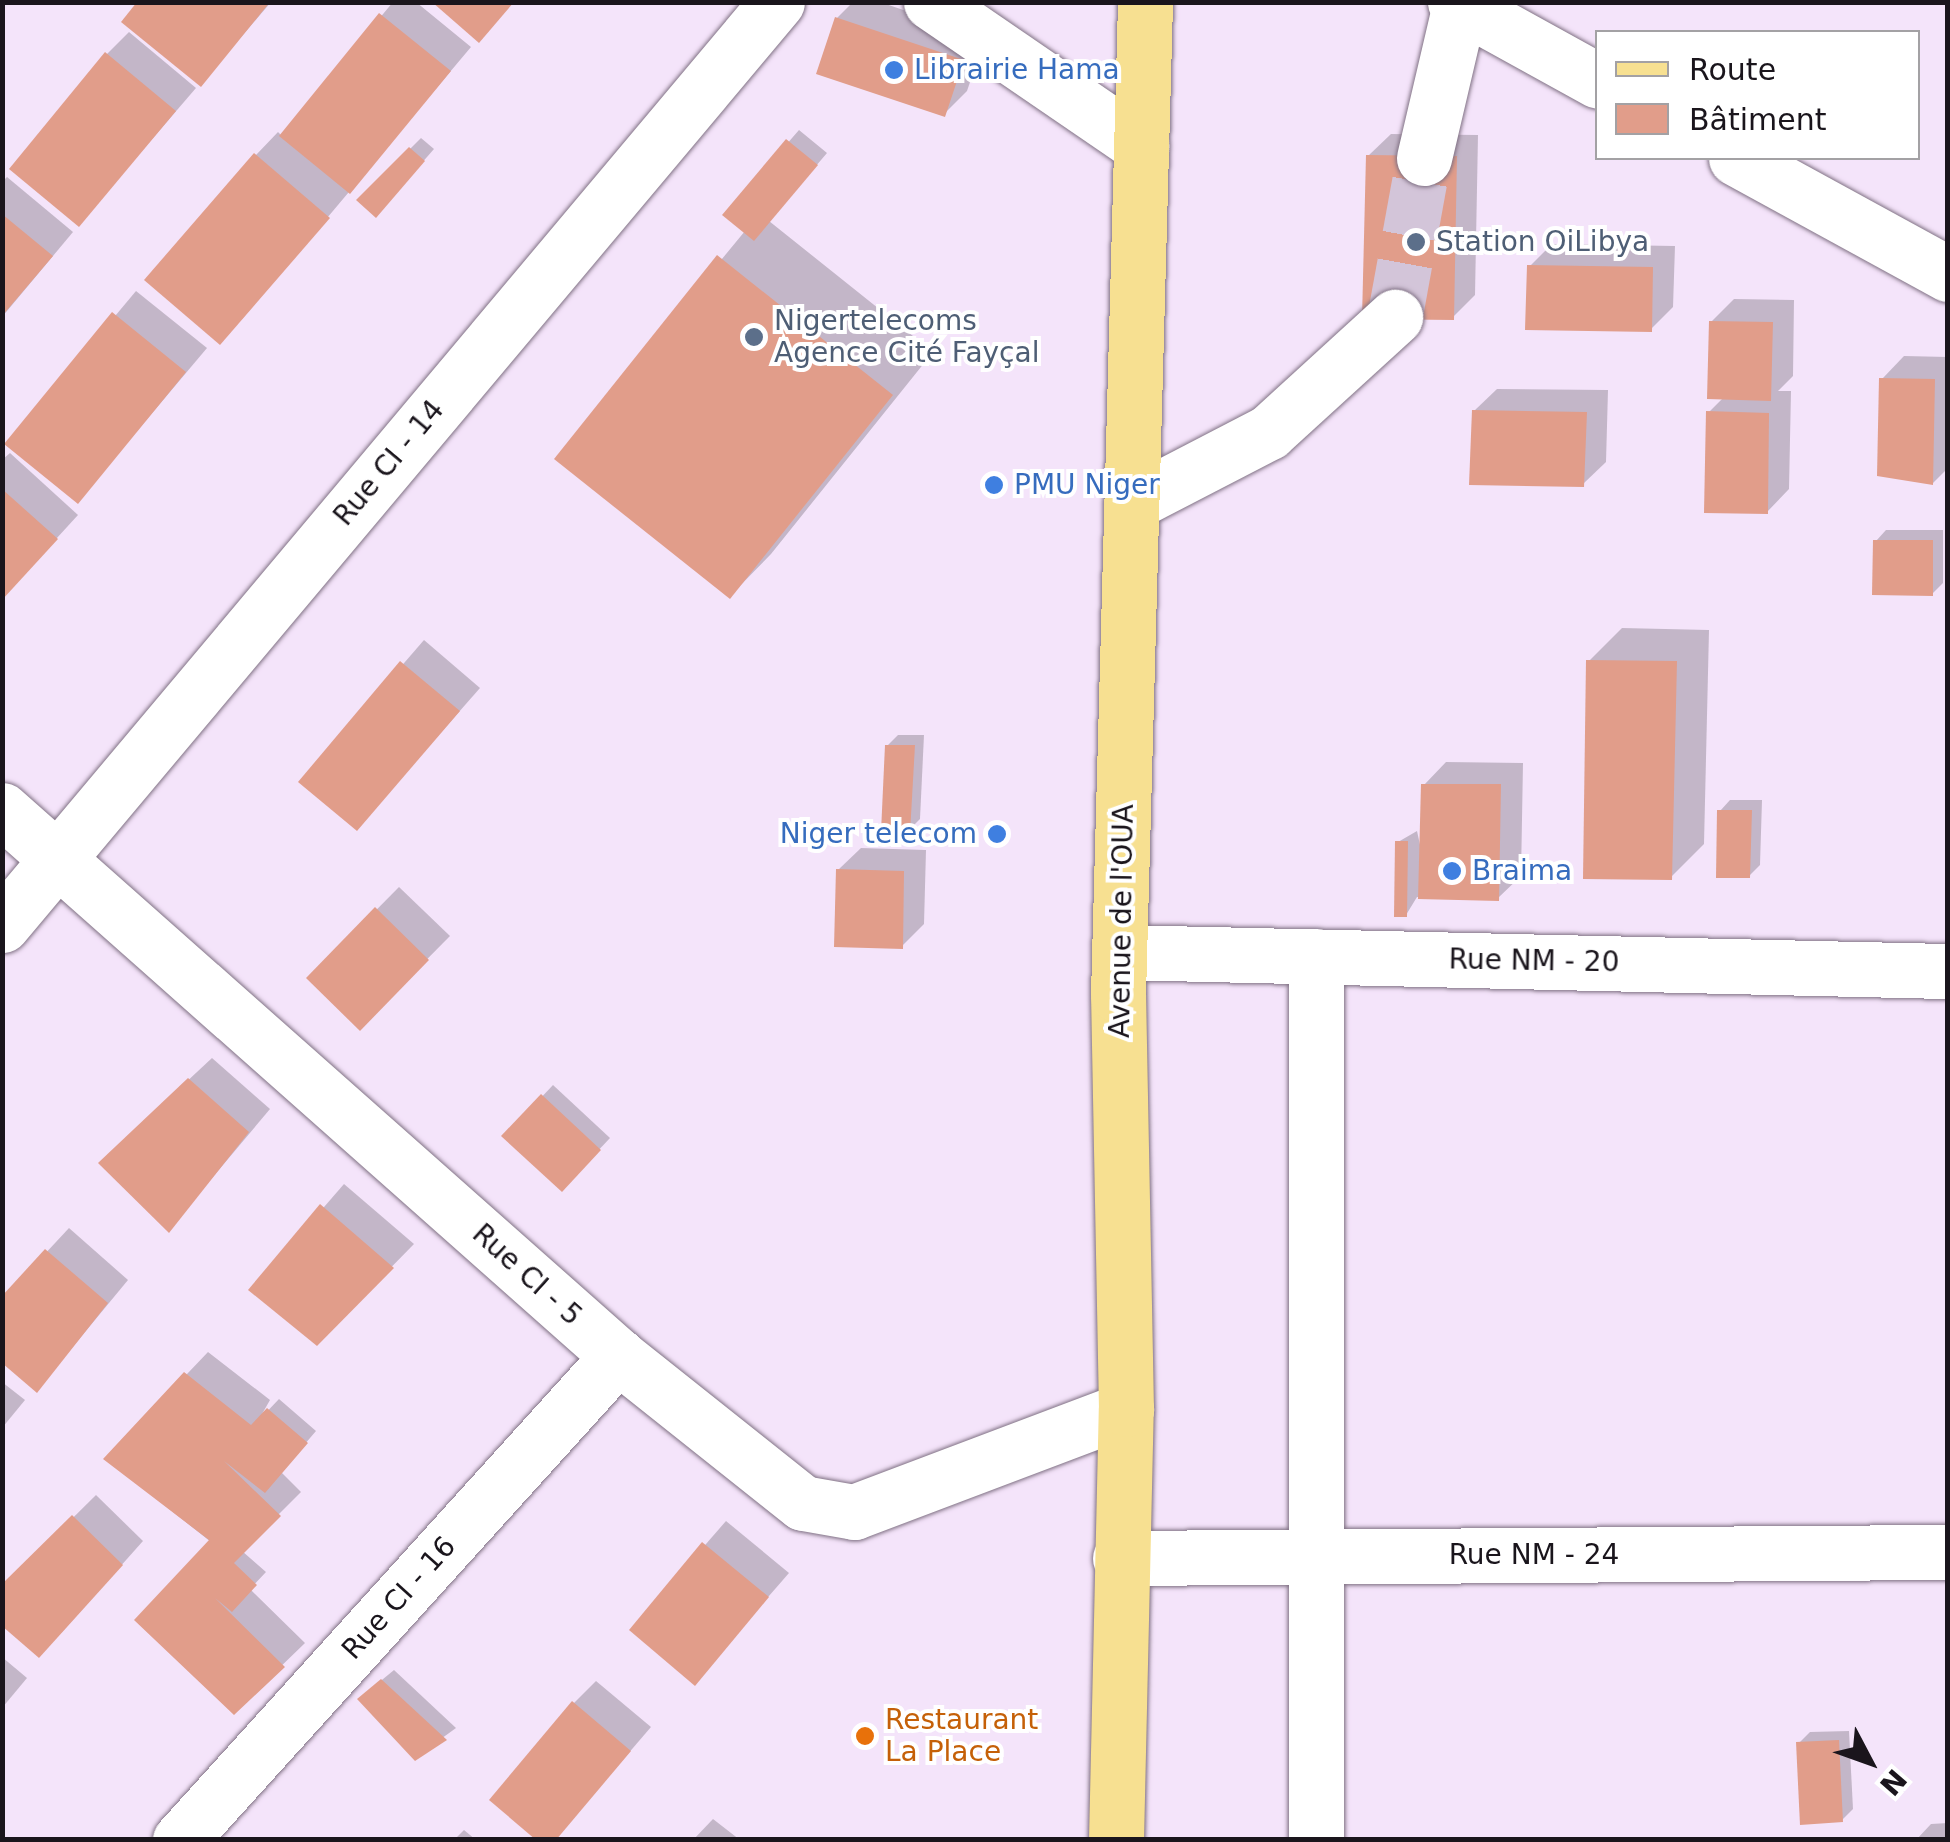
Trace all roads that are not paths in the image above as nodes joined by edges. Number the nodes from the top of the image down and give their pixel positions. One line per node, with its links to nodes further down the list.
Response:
1 (777, 2): 13 (street, Rue CI - 14)
2 (931, 2): 6 (street)
3 (1144, 2): 6 (main road, Avenue de l'OUA)
4 (1458, 4): 5 (street); 7 (street)
5 (1595, 79)
6 (1141, 146): 11 (main road, Avenue de l'OUA)
7 (1424, 158)
8 (1740, 160): 9 (street)
9 (1948, 274)
10 (1395, 316): 11 (street)
11 (1132, 503): 15 (main road, Avenue de l'OUA)
12 (2, 810): 13 (street, Rue CI - 5)
13 (60, 860): 14 (street, Rue CI - 14); 18 (street, Rue CI - 5)
14 (2, 925)
15 (1122, 952): 16 (street, Rue NM - 20); 19 (main road, Avenue de l'OUA)
16 (1316, 956): 17 (street, Rue NM - 20); 21 (street)
17 (1948, 970)
18 (618, 1356): 19 (street, Rue CI - 5); 23 (street, Rue CI - 16)
19 (1126, 1409): 22 (main road, Avenue de l'OUA)
20 (1948, 1552): 21 (street, Rue NM - 24)
21 (1312, 1556): 22 (street, Rue NM - 24); 25 (street)
22 (1120, 1558): 24 (main road, Avenue de l'OUA)
23 (180, 1840)
24 (1116, 1840)
25 (1316, 1840)

